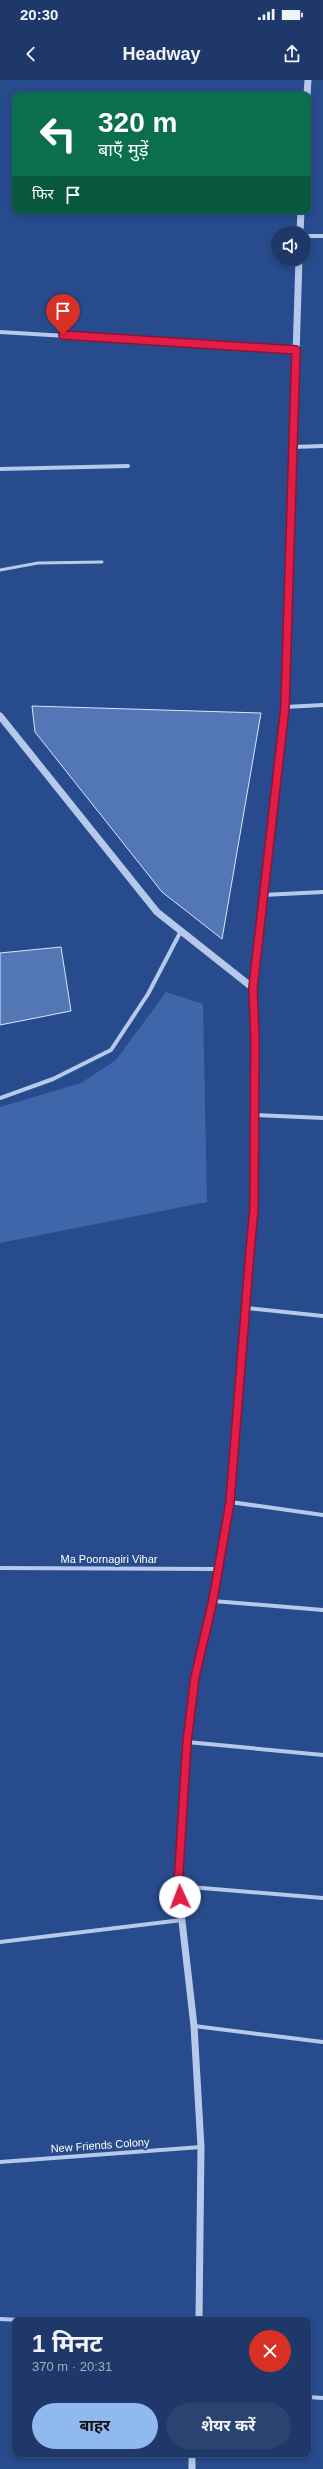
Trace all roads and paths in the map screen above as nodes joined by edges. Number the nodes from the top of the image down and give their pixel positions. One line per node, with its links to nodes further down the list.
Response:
1 (308, 80): 2 (street)
2 (307, 92)
3 (301, 214): 4 (street)
4 (300, 226)
5 (311, 236): 6 (street)
6 (323, 236)
7 (299, 266): 9 (street)
8 (0, 332): 9 (street)
9 (296, 350): 11 (street)
10 (323, 446): 11 (street)
11 (292, 447): 17 (street)
12 (128, 466): 13 (street)
13 (0, 469)
14 (102, 562): 15 (lane)
15 (0, 570)
16 (323, 705): 17 (street)
17 (285, 707): 20 (street)
18 (0, 716): 21 (street)
19 (323, 892): 20 (street)
20 (263, 895): 22 (street)
21 (181, 931): 22 (street); 23 (street)
22 (253, 988): 24 (street)
23 (0, 1098)
24 (255, 1114): 25 (street); 26 (street)
25 (323, 1118)
26 (246, 1308): 27 (street); 28 (street)
27 (323, 1316)
28 (230, 1502): 29 (street); 31 (street)
29 (323, 1515)
30 (0, 1568): 31 (street, Ma Poornagiri Vihar)
31 (218, 1569): 32 (street)
32 (213, 1600): 33 (street); 34 (street)
33 (323, 1610)
34 (187, 1742): 35 (street); 36 (street)
35 (323, 1755)
36 (178, 1886): 37 (street); 38 (street)
37 (323, 1898)
38 (182, 1920): 39 (street); 40 (street)
39 (0, 1942)
40 (194, 2026): 41 (street); 42 (street)
41 (323, 2042)
42 (200, 2147): 43 (street, New Friends Colony); 44 (street)
43 (0, 2162)
44 (199, 2317)
45 (0, 2319): 46 (street)
46 (12, 2320)
47 (311, 2397): 48 (street)
48 (323, 2398)
49 (192, 2457): 50 (street)
50 (192, 2469)

